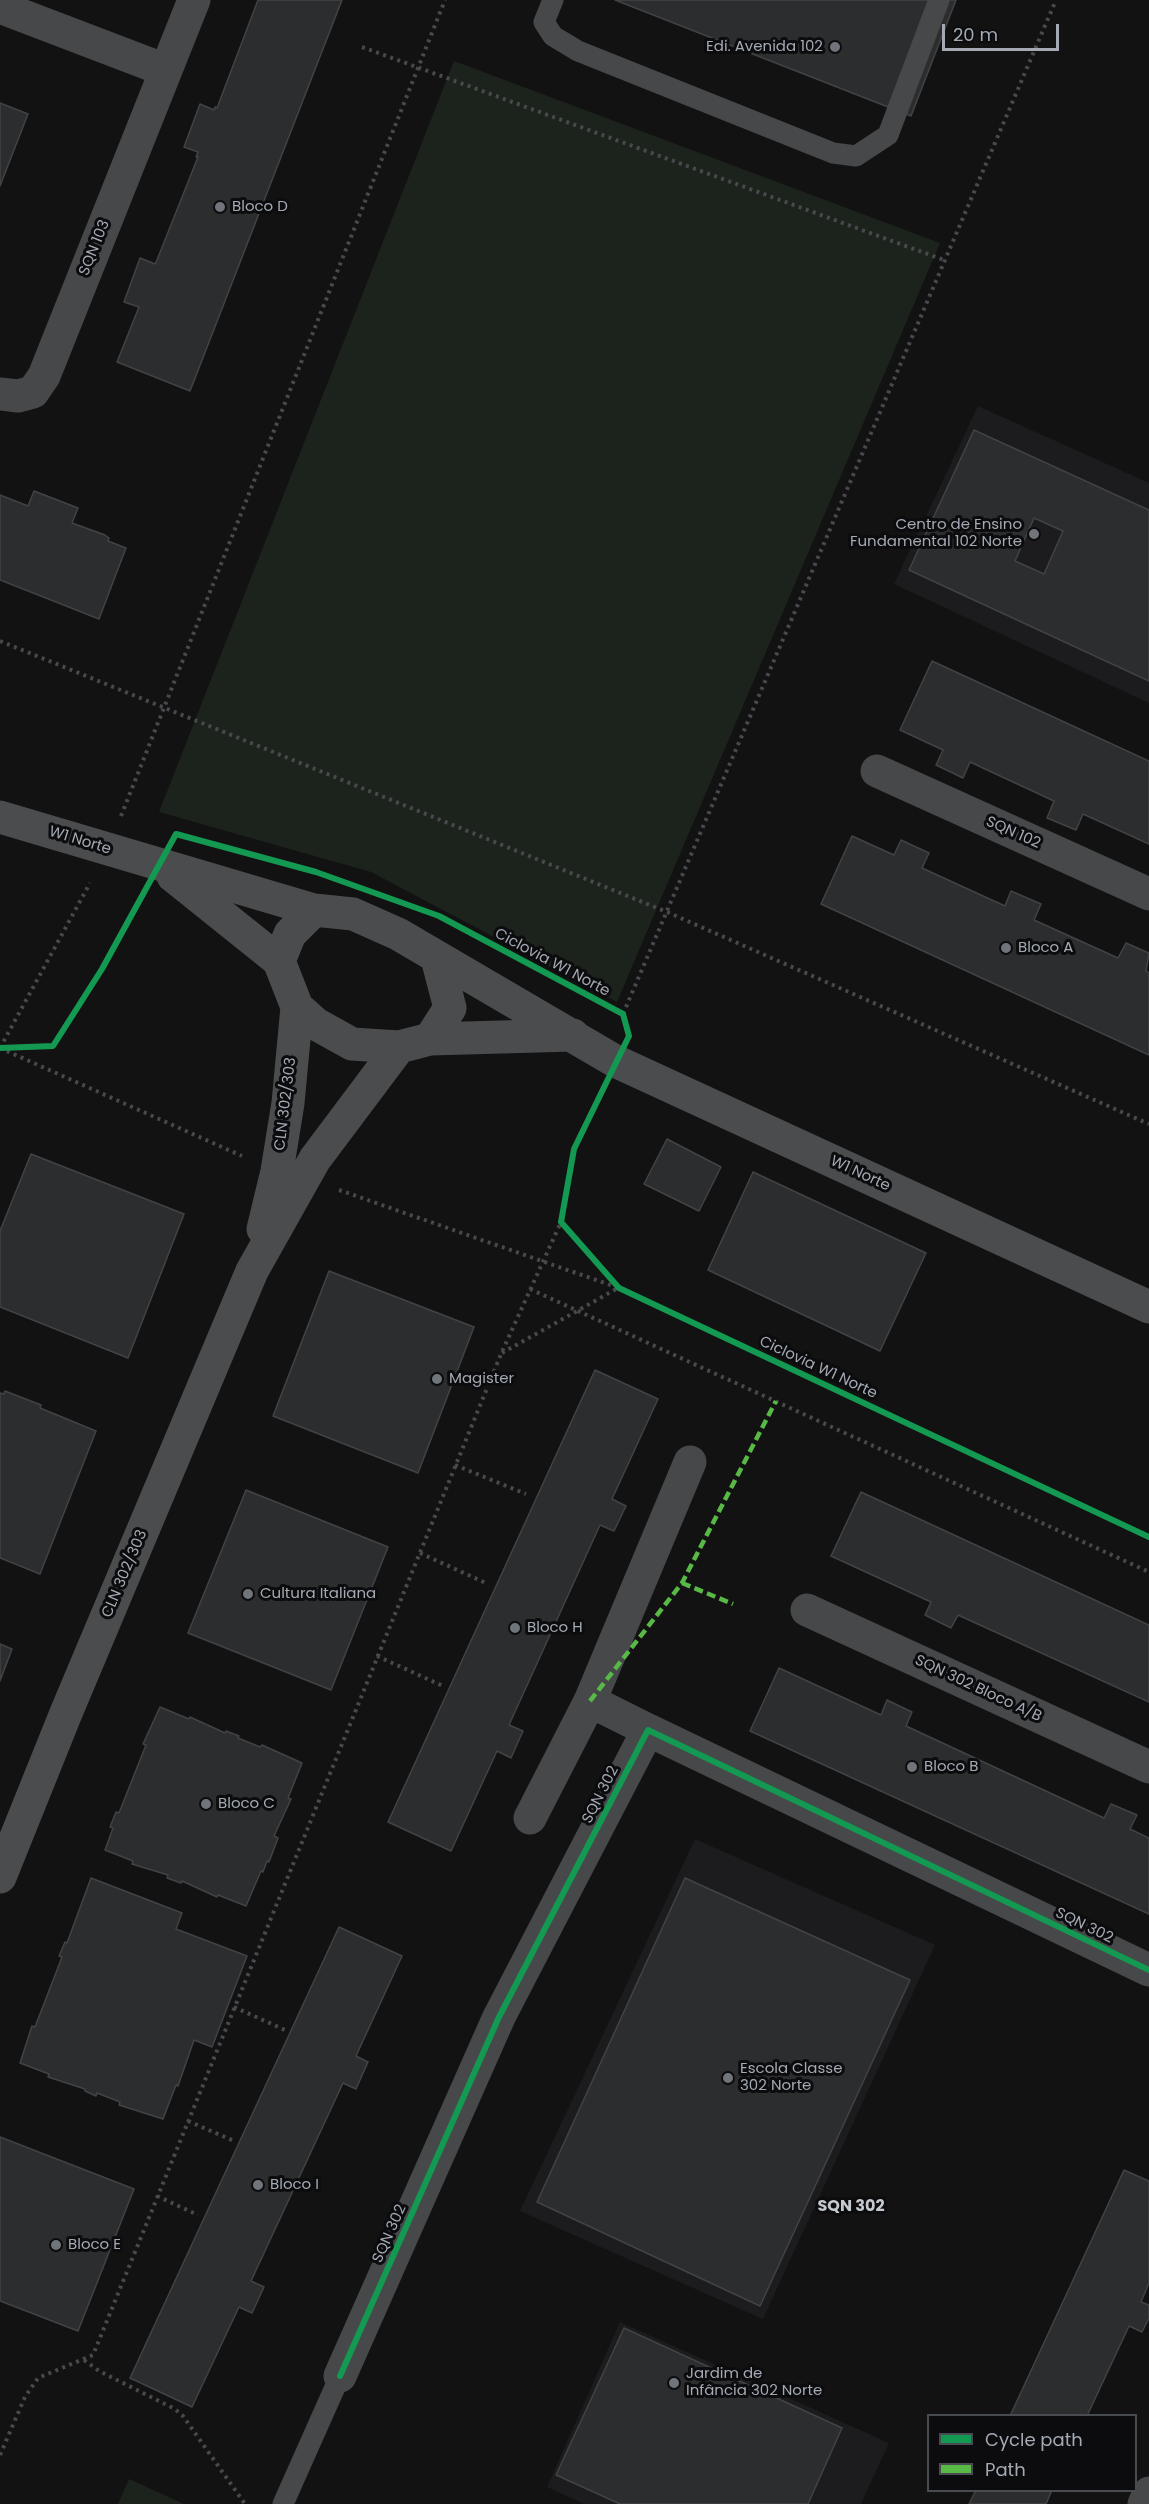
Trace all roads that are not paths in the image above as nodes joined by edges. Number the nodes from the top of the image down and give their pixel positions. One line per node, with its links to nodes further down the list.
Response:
1 (194, 0): 5 (street, SQN 103)
2 (553, 0): 3 (lane)
3 (939, 0)
4 (0, 7): 5 (street)
5 (165, 70): 6 (street, SQN 103)
6 (0, 394)
7 (877, 771): 10 (street, SQN 102)
8 (0, 817): 9 (street, W1 Norte)
9 (160, 865): 11 (street, W1 Norte); 13 (street, W1 Norte)
10 (1149, 894)
11 (314, 910): 12 (street); 13 (street)
12 (436, 958): 15 (street, W1 Norte); 16 (street)
13 (279, 961): 14 (street)
14 (297, 1006): 16 (street); 17 (street, CLN 302/303)
15 (573, 1035): 16 (street); 18 (street, W1 Norte)
16 (415, 1043): 17 (street, CLN 302/303)
17 (252, 1271): 25 (street, CLN 302/303)
18 (1149, 1307)
19 (690, 1462): 21 (street)
20 (807, 1611): 23 (street, SQN 302 Bloco A/B)
21 (590, 1701): 22 (street, SQN 302); 24 (street)
22 (648, 1730): 26 (street, SQN 302); 27 (street, SQN 302)
23 (1149, 1767)
24 (530, 1818)
25 (0, 1877)
26 (1149, 1970)
27 (340, 2376): 29 (lane)
28 (1149, 2493): 30 (street)
29 (283, 2504)
30 (1144, 2504)

